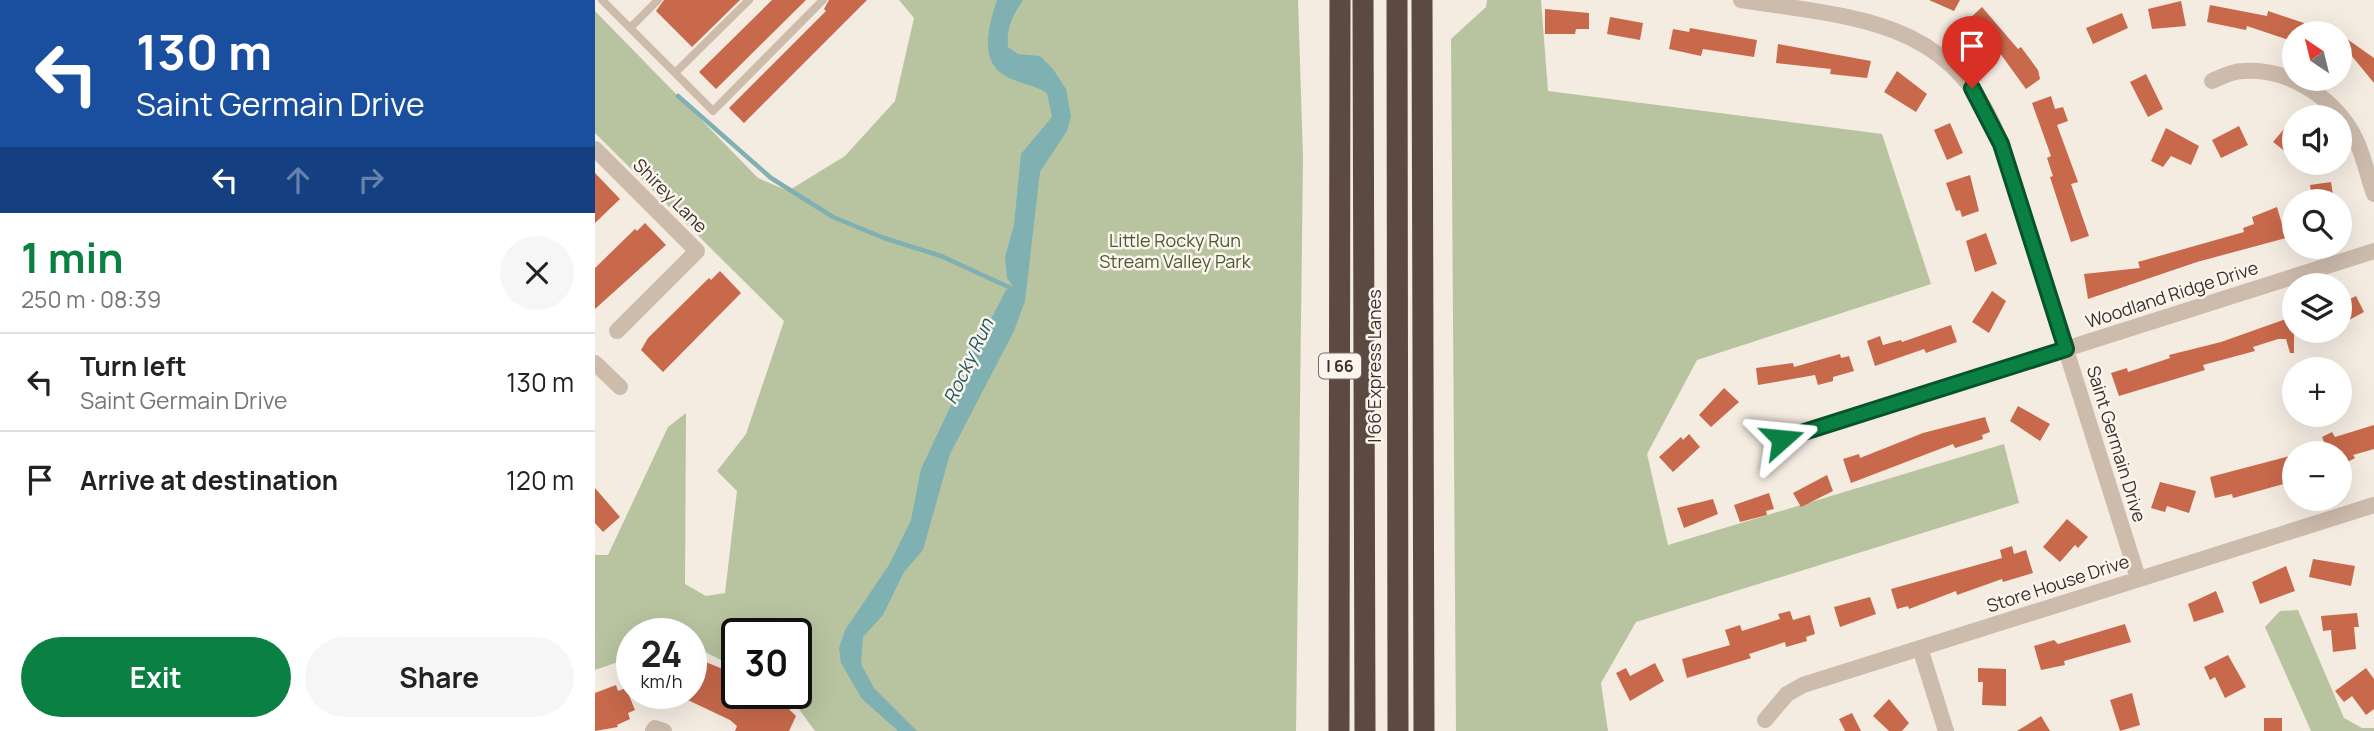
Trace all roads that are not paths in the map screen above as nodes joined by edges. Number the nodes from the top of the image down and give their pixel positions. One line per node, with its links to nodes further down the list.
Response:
1 (603, 0): 10 (lane)
2 (658, 0): 10 (lane)
3 (749, 0): 11 (lane)
4 (823, 0): 11 (lane)
5 (1339, 0): 27 (highway, I 66)
6 (1363, 0): 28 (highway, I 66 Express Lanes)
7 (1397, 0): 29 (highway, I 66 Express Lanes)
8 (1422, 0): 30 (highway)
9 (1741, 0): 17 (street, Saint Germain Drive)
10 (630, 28): 11 (lane)
11 (675, 73)
12 (2211, 81): 14 (street)
13 (595, 149): 16 (street, Shirey Lane)
14 (2374, 194)
15 (2374, 251): 17 (street, Woodland Ridge Drive)
16 (617, 331)
17 (2066, 349): 20 (street, Woodland Ridge Drive); 22 (street, Saint Germain Drive)
18 (595, 363): 19 (street)
19 (619, 387)
20 (1782, 439)
21 (2374, 507): 22 (street, Store House Drive)
22 (2139, 578): 23 (street, Store House Drive)
23 (1920, 648): 24 (street, Store House Drive); 31 (street)
24 (1765, 720)
25 (653, 731): 26 (street)
26 (664, 731)
27 (1339, 731)
28 (1365, 731)
29 (1398, 731)
30 (1424, 731)
31 (1946, 731)

